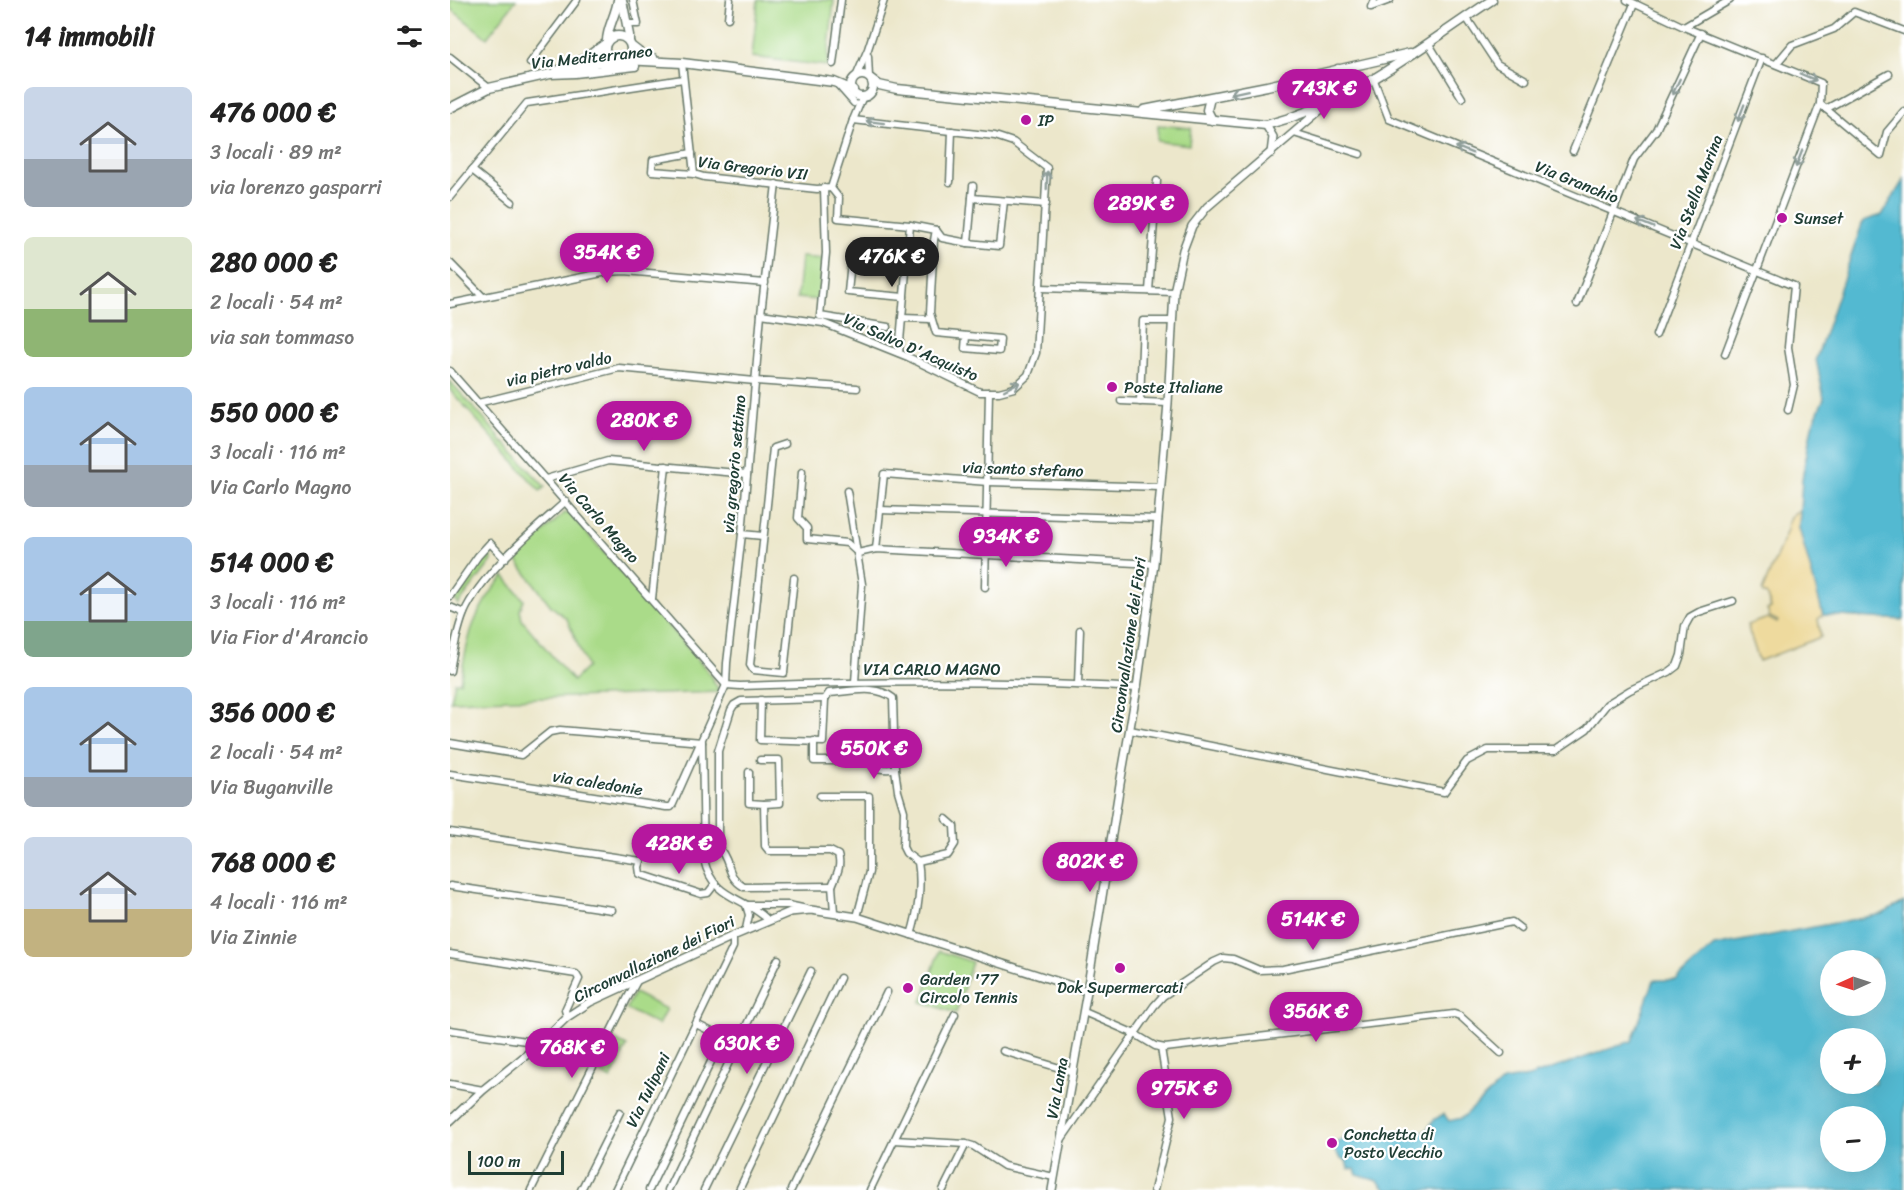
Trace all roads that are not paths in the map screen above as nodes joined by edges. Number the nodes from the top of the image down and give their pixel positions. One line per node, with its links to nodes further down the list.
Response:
1 (577, 0): 28 (street)
2 (620, 0): 15 (main road); 19 (main road)
3 (633, 0): 15 (street)
4 (730, 0): 14 (street)
5 (841, 0): 32 (street)
6 (884, 0): 22 (street)
7 (1374, 0): 8 (street)
8 (1390, 0)
9 (1492, 0): 13 (main road)
10 (1627, 0): 12 (street)
11 (1730, 0): 16 (street)
12 (1634, 4): 16 (street); 61 (street)
13 (1466, 17): 21 (main road); 41 (street)
14 (728, 18)
15 (627, 24): 20 (main road)
16 (1684, 27): 18 (street)
17 (1904, 31): 33 (street)
18 (1701, 33): 25 (street); 77 (street, one-way to 77)
19 (606, 42): 20 (main road); 27 (main road); 35 (main road)
20 (630, 43): 26 (main road); 29 (main road, Via Mediterraneo)
21 (1429, 44): 23 (main road); 48 (street)
22 (868, 49): 37 (street); 38 (street)
23 (1419, 51): 31 (main road); 40 (main road)
24 (450, 57): 43 (street)
25 (1762, 58): 33 (street); 81 (street, Via Stella Marina, one-way to 81)
26 (625, 60): 27 (main road); 29 (main road, Via Mediterraneo)
27 (614, 62): 35 (main road)
28 (530, 63)
29 (671, 63): 30 (main road, Via Mediterraneo); 35 (main road, Via Mediterraneo)
30 (682, 63): 39 (street); 42 (main road, Via Mediterraneo)
31 (1365, 63): 34 (main road); 40 (main road)
32 (833, 64)
33 (1776, 64): 50 (street, one-way to 50)
34 (1338, 69): 46 (main road); 47 (main road, one-way to 47)
35 (550, 74): 43 (main road, Via Mediterraneo)
36 (1889, 74): 53 (street)
37 (855, 78): 38 (main road, Via Mediterraneo); 42 (main road, Via Mediterraneo); 45 (main road)
38 (870, 78): 44 (main road); 45 (main road)
39 (683, 79): 62 (street); 65 (street)
40 (1374, 80): 46 (main road); 77 (street, Via Granchio, one-way to 40)
41 (1526, 80)
42 (834, 82): 45 (main road, Via Mediterraneo); 49 (street)
43 (489, 88): 52 (main road, Via Mediterraneo)
44 (897, 89): 45 (main road); 54 (main road)
45 (860, 92): 49 (street, Via Gregorio VII); 56 (street, Via Gregorio VII)
46 (1349, 93): 51 (main road)
47 (1210, 98): 54 (main road); 57 (main road)
48 (1462, 98)
49 (854, 103): 56 (street, Via Gregorio VII)
50 (1820, 104): 53 (street); 84 (street, one-way to 84)
51 (1326, 105): 58 (main road); 60 (street, Circonvallazione dei Fiori)
52 (450, 108)
53 (1826, 109): 55 (street)
54 (1135, 112): 57 (main road)
55 (1904, 112)
56 (853, 120): 59 (street, Via Salvo D'Acquisto, one-way to 56); 71 (street, Via Gregorio VII)
57 (1212, 120): 58 (main road)
58 (1266, 125): 63 (street)
59 (952, 131): 68 (street); 76 (street, Via Salvo D'Acquisto, one-way to 59)
60 (1294, 132): 63 (street, Circonvallazione dei Fiori); 64 (street)
61 (1573, 151)
62 (692, 153): 66 (street); 66 (street, Via Gregorio VII)
63 (1271, 153): 88 (street, Circonvallazione dei Fiori)
64 (1360, 154)
65 (472, 170): 72 (street); 75 (street)
66 (694, 174): 69 (street, Via Gregorio VII)
67 (1157, 181): 87 (street)
68 (950, 182)
69 (776, 184): 71 (street, Via Gregorio VII); 85 (street, via gregorio settimo)
70 (973, 186): 73 (street)
71 (828, 188): 78 (street); 97 (street)
72 (450, 196)
73 (972, 198): 74 (street); 80 (street)
74 (1004, 201): 76 (street); 80 (street)
75 (513, 202)
76 (1046, 204): 86 (street, Via Salvo D'Acquisto)
77 (1613, 211): 81 (street, Via Granchio, one-way to 77); 91 (street)
78 (910, 225): 79 (street); 82 (street)
79 (936, 230): 80 (street); 95 (street)
80 (968, 243)
81 (1691, 243): 84 (street, Via Granchio); 98 (street, Via Stella Marina)
82 (907, 258): 90 (street); 90 (street)
83 (450, 263): 89 (street)
84 (1757, 270): 101 (street); 110 (street, Via Granchio)
85 (765, 283): 89 (street); 93 (street, via gregorio settimo)
86 (1040, 288): 87 (street); 105 (street, Via Salvo D'Acquisto, one-way to 86)
87 (1149, 291): 88 (street)
88 (1174, 292): 96 (street, Circonvallazione dei Fiori)
89 (483, 297): 92 (street)
90 (904, 297): 94 (street)
91 (1577, 303)
92 (450, 304)
93 (761, 314): 100 (street, Via Salvo D'Acquisto); 103 (street, via gregorio settimo)
94 (902, 318): 95 (street); 100 (street)
95 (931, 319): 99 (street)
96 (1172, 321): 107 (street); 108 (street, Circonvallazione dei Fiori)
97 (888, 327)
98 (1656, 335)
99 (966, 336): 99 (street)
100 (899, 353): 105 (street, Via Salvo D'Acquisto)
101 (1725, 354)
102 (450, 371): 109 (street, Via Carlo Magno)
103 (755, 381): 104 (street, via pietro valdo); 109 (street, via pietro valdo); 114 (street, via gregorio settimo)
104 (857, 388)
105 (988, 392): 116 (street)
106 (1121, 401): 107 (street)
107 (1140, 402): 108 (street)
108 (1168, 402): 117 (street, Circonvallazione dei Fiori)
109 (478, 403): 115 (street, Via Carlo Magno)
110 (1788, 410)
111 (785, 444): 124 (street)
112 (666, 466): 114 (street); 115 (street); 133 (street)
113 (802, 472): 126 (street)
114 (747, 474): 123 (street, via gregorio settimo)
115 (546, 479): 119 (street, Via Carlo Magno)
116 (988, 483): 117 (street, via santo stefano); 120 (street, via santo stefano); 121 (street)
117 (1161, 487): 122 (street, Circonvallazione dei Fiori)
118 (847, 491): 126 (street)
119 (566, 501): 128 (street); 133 (street, Via Carlo Magno)
120 (880, 510): 121 (street); 125 (street)
121 (987, 515): 122 (street); 127 (street)
122 (1158, 519): 129 (street, Circonvallazione dei Fiori)
123 (742, 534): 124 (street); 143 (street, via gregorio settimo)
124 (763, 536): 139 (street)
125 (876, 549): 126 (street); 127 (street)
126 (858, 553): 140 (street)
127 (986, 555): 129 (street); 131 (street)
128 (505, 559): 132 (street); 136 (street)
129 (1154, 564): 146 (street, Circonvallazione dei Fiori)
130 (794, 578): 139 (street)
131 (985, 587)
132 (450, 596)
133 (652, 599): 143 (street, Via Carlo Magno)
134 (1733, 601): 151 (street)
135 (450, 607): 136 (street)
136 (464, 613): 138 (street)
137 (1080, 630): 142 (street)
138 (450, 671)
139 (784, 673): 145 (street)
140 (855, 682): 141 (street, VIA CARLO MAGNO); 145 (street, VIA CARLO MAGNO)
141 (870, 682): 142 (street, VIA CARLO MAGNO); 147 (street)
142 (1078, 684): 146 (street, VIA CARLO MAGNO)
143 (726, 685): 144 (street, VIA CARLO MAGNO); 154 (street, via gregorio settimo)
144 (770, 685): 145 (street, VIA CARLO MAGNO); 150 (street)
145 (784, 685)
146 (1137, 688): 151 (street, Circonvallazione dei Fiori)
147 (870, 690): 148 (street); 152 (street)
148 (825, 699): 150 (street); 153 (street)
149 (761, 700): 150 (street); 153 (street); 168 (street)
150 (771, 700)
151 (1130, 730): 184 (street, Circonvallazione dei Fiori)
152 (894, 735): 157 (street); 158 (street)
153 (814, 741): 157 (street)
154 (702, 742): 155 (street); 160 (street, via caledonie); 166 (street)
155 (450, 743)
156 (760, 760): 162 (street)
157 (870, 761): 158 (street)
158 (895, 769): 165 (street)
159 (749, 772): 162 (street)
160 (450, 774)
161 (820, 796): 173 (street)
162 (764, 804): 168 (street)
163 (946, 819): 165 (street)
164 (450, 832): 166 (street)
165 (918, 862): 177 (street)
166 (715, 884): 169 (street)
167 (450, 886): 170 (street)
168 (832, 886): 172 (street)
169 (746, 905): 171 (street); 174 (street); 175 (street)
170 (612, 910)
171 (811, 910): 172 (street, Circonvallazione dei Fiori); 174 (street, Circonvallazione dei Fiori)
172 (834, 912): 173 (street, Circonvallazione dei Fiori)
173 (856, 917): 177 (street, Circonvallazione dei Fiori)
174 (768, 920): 175 (street, Circonvallazione dei Fiori)
175 (746, 929): 178 (street, Circonvallazione dei Fiori)
176 (1521, 929): 191 (street)
177 (911, 935): 184 (street, Circonvallazione dei Fiori)
178 (733, 936): 183 (street, Circonvallazione dei Fiori); 189 (street, Via Tulipani)
179 (450, 954): 188 (street)
180 (778, 958): 209 (street)
181 (811, 970): 210 (street)
182 (840, 978): 211 (street)
183 (637, 981): 188 (street, Circonvallazione dei Fiori); 205 (street)
184 (1087, 991): 186 (street, Via Lama)
185 (887, 992): 212 (street)
186 (1084, 1012): 191 (street); 196 (street, Via Lama)
187 (955, 1014): 201 (street)
188 (567, 1017): 192 (street, Circonvallazione dei Fiori)
189 (696, 1024): 207 (street, Via Tulipani); 208 (street)
190 (450, 1030): 192 (street)
191 (1135, 1034): 193 (street); 202 (street)
192 (540, 1043): 198 (street, Circonvallazione dei Fiori)
193 (1161, 1048): 195 (street); 216 (street)
194 (1004, 1051): 196 (street)
195 (1501, 1053)
196 (1073, 1072): 202 (street, Via Lama)
197 (450, 1084): 198 (street)
198 (483, 1090): 200 (street, Circonvallazione dei Fiori)
199 (620, 1112): 206 (street)
200 (450, 1121)
201 (894, 1140): 203 (street); 213 (street)
202 (1061, 1140): 204 (street, Via Lama)
203 (966, 1144): 204 (street); 214 (street)
204 (1054, 1177): 215 (street, Via Lama)
205 (531, 1190)
206 (580, 1190)
207 (615, 1190)
208 (649, 1190)
209 (668, 1190)
210 (704, 1190)
211 (739, 1190)
212 (791, 1190)
213 (870, 1190)
214 (943, 1190)
215 (1052, 1190)
216 (1154, 1190)

